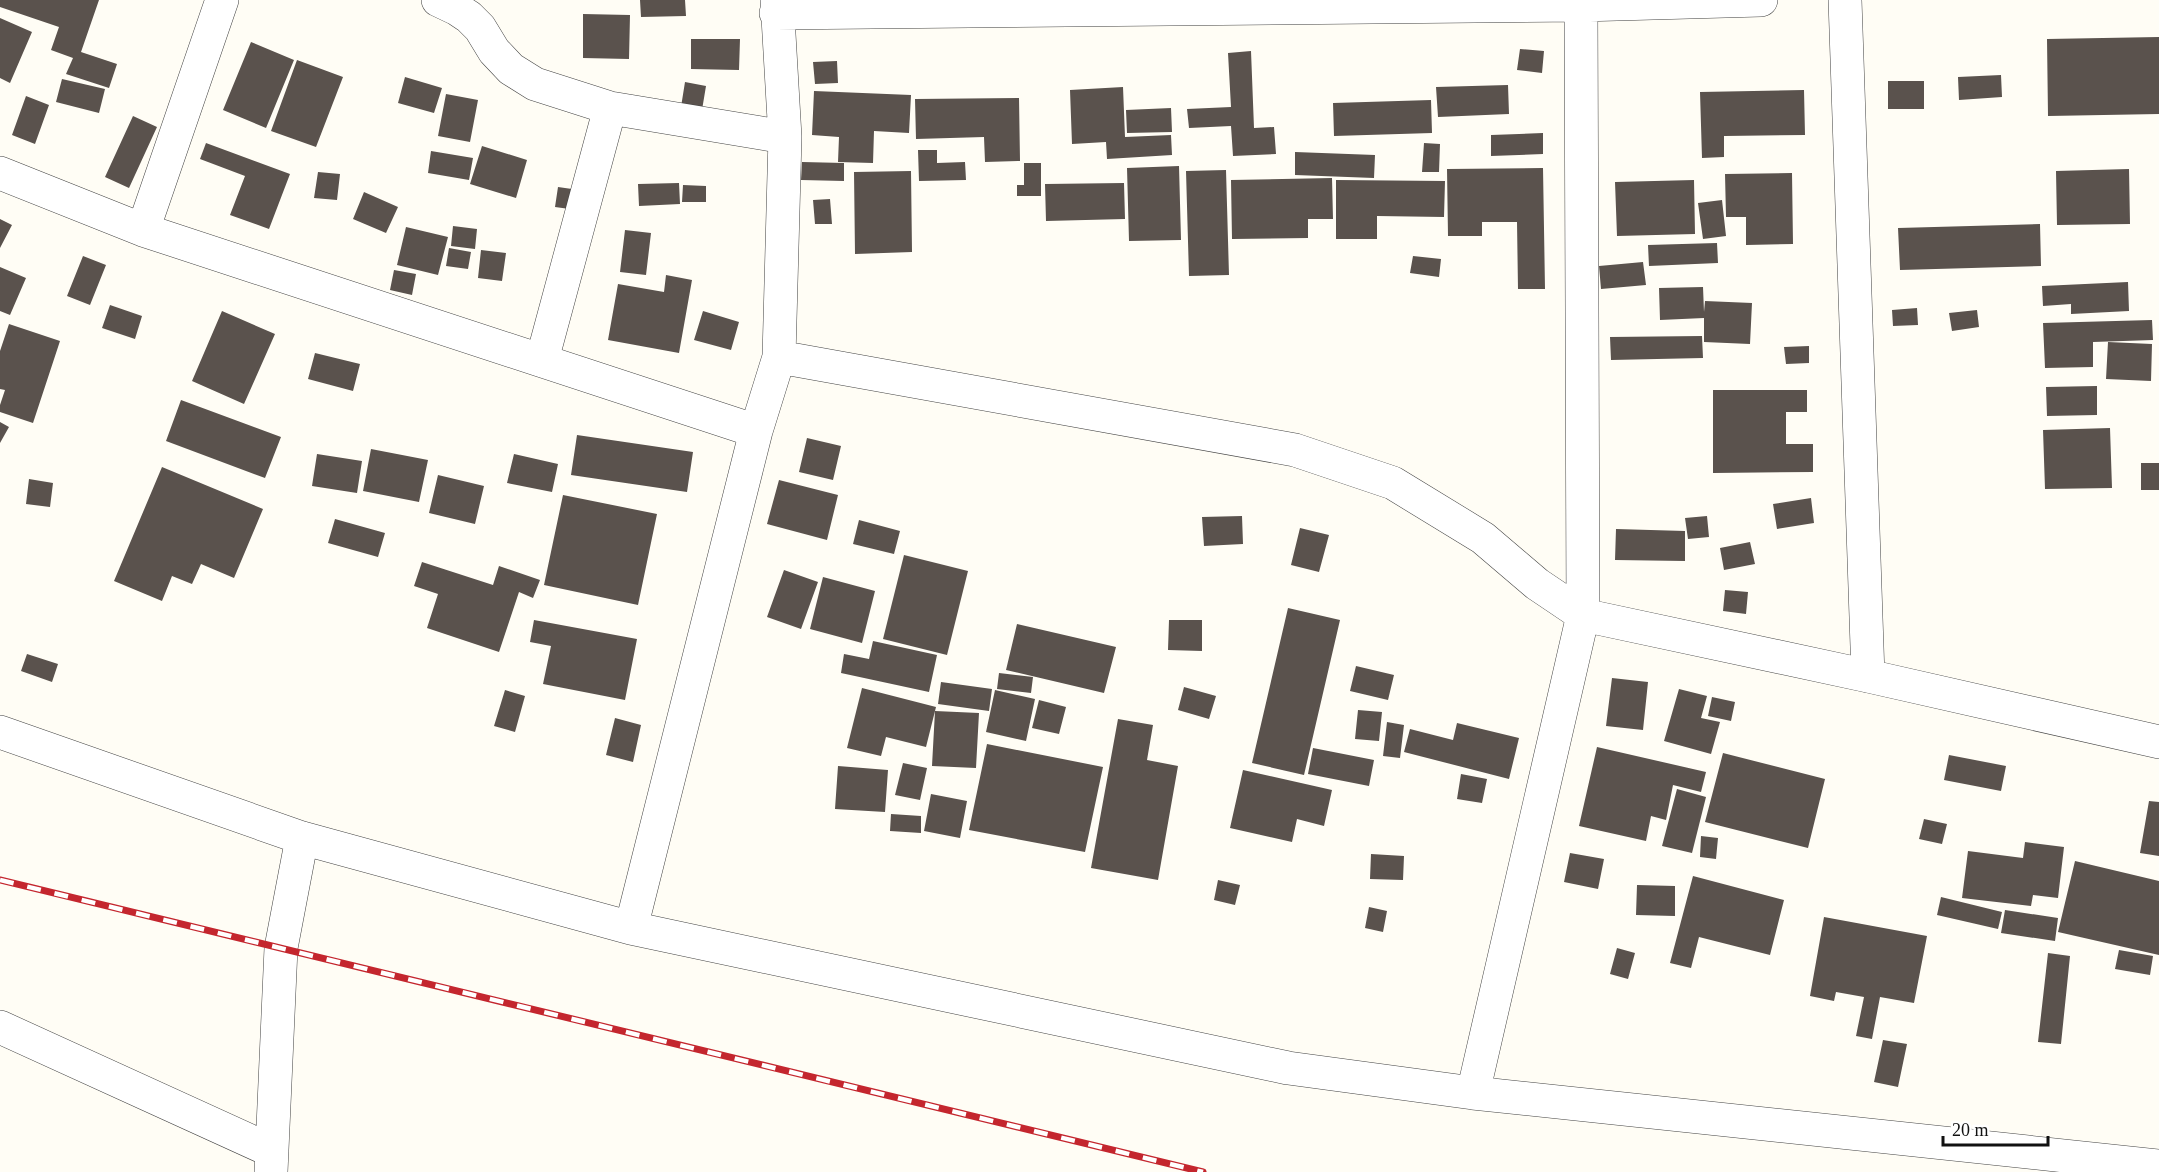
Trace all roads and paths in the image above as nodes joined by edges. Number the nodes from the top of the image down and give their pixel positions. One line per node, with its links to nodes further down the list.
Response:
1 (222, 0): 11 (street)
2 (1761, 0): 5 (street)
3 (1845, 0): 16 (street)
4 (450, 3): 8 (street)
5 (1581, 5): 6 (street); 15 (street)
6 (1060, 6): 7 (street)
7 (776, 7): 9 (street)
8 (610, 108): 9 (street); 13 (street)
9 (785, 137): 12 (street)
10 (0, 173): 11 (street)
11 (143, 230): 13 (street)
12 (779, 357): 14 (street); 15 (street)
13 (542, 360): 14 (street)
14 (756, 431): 20 (street)
15 (1583, 615): 16 (street); 22 (street)
16 (1868, 676): 18 (street)
17 (0, 732): 19 (street)
18 (2159, 742)
19 (302, 838): 20 (street); 23 (street)
20 (631, 928): 22 (street)
21 (0, 1027): 23 (street)
22 (1473, 1093): 24 (street)
23 (271, 1161)
24 (2159, 1166)

